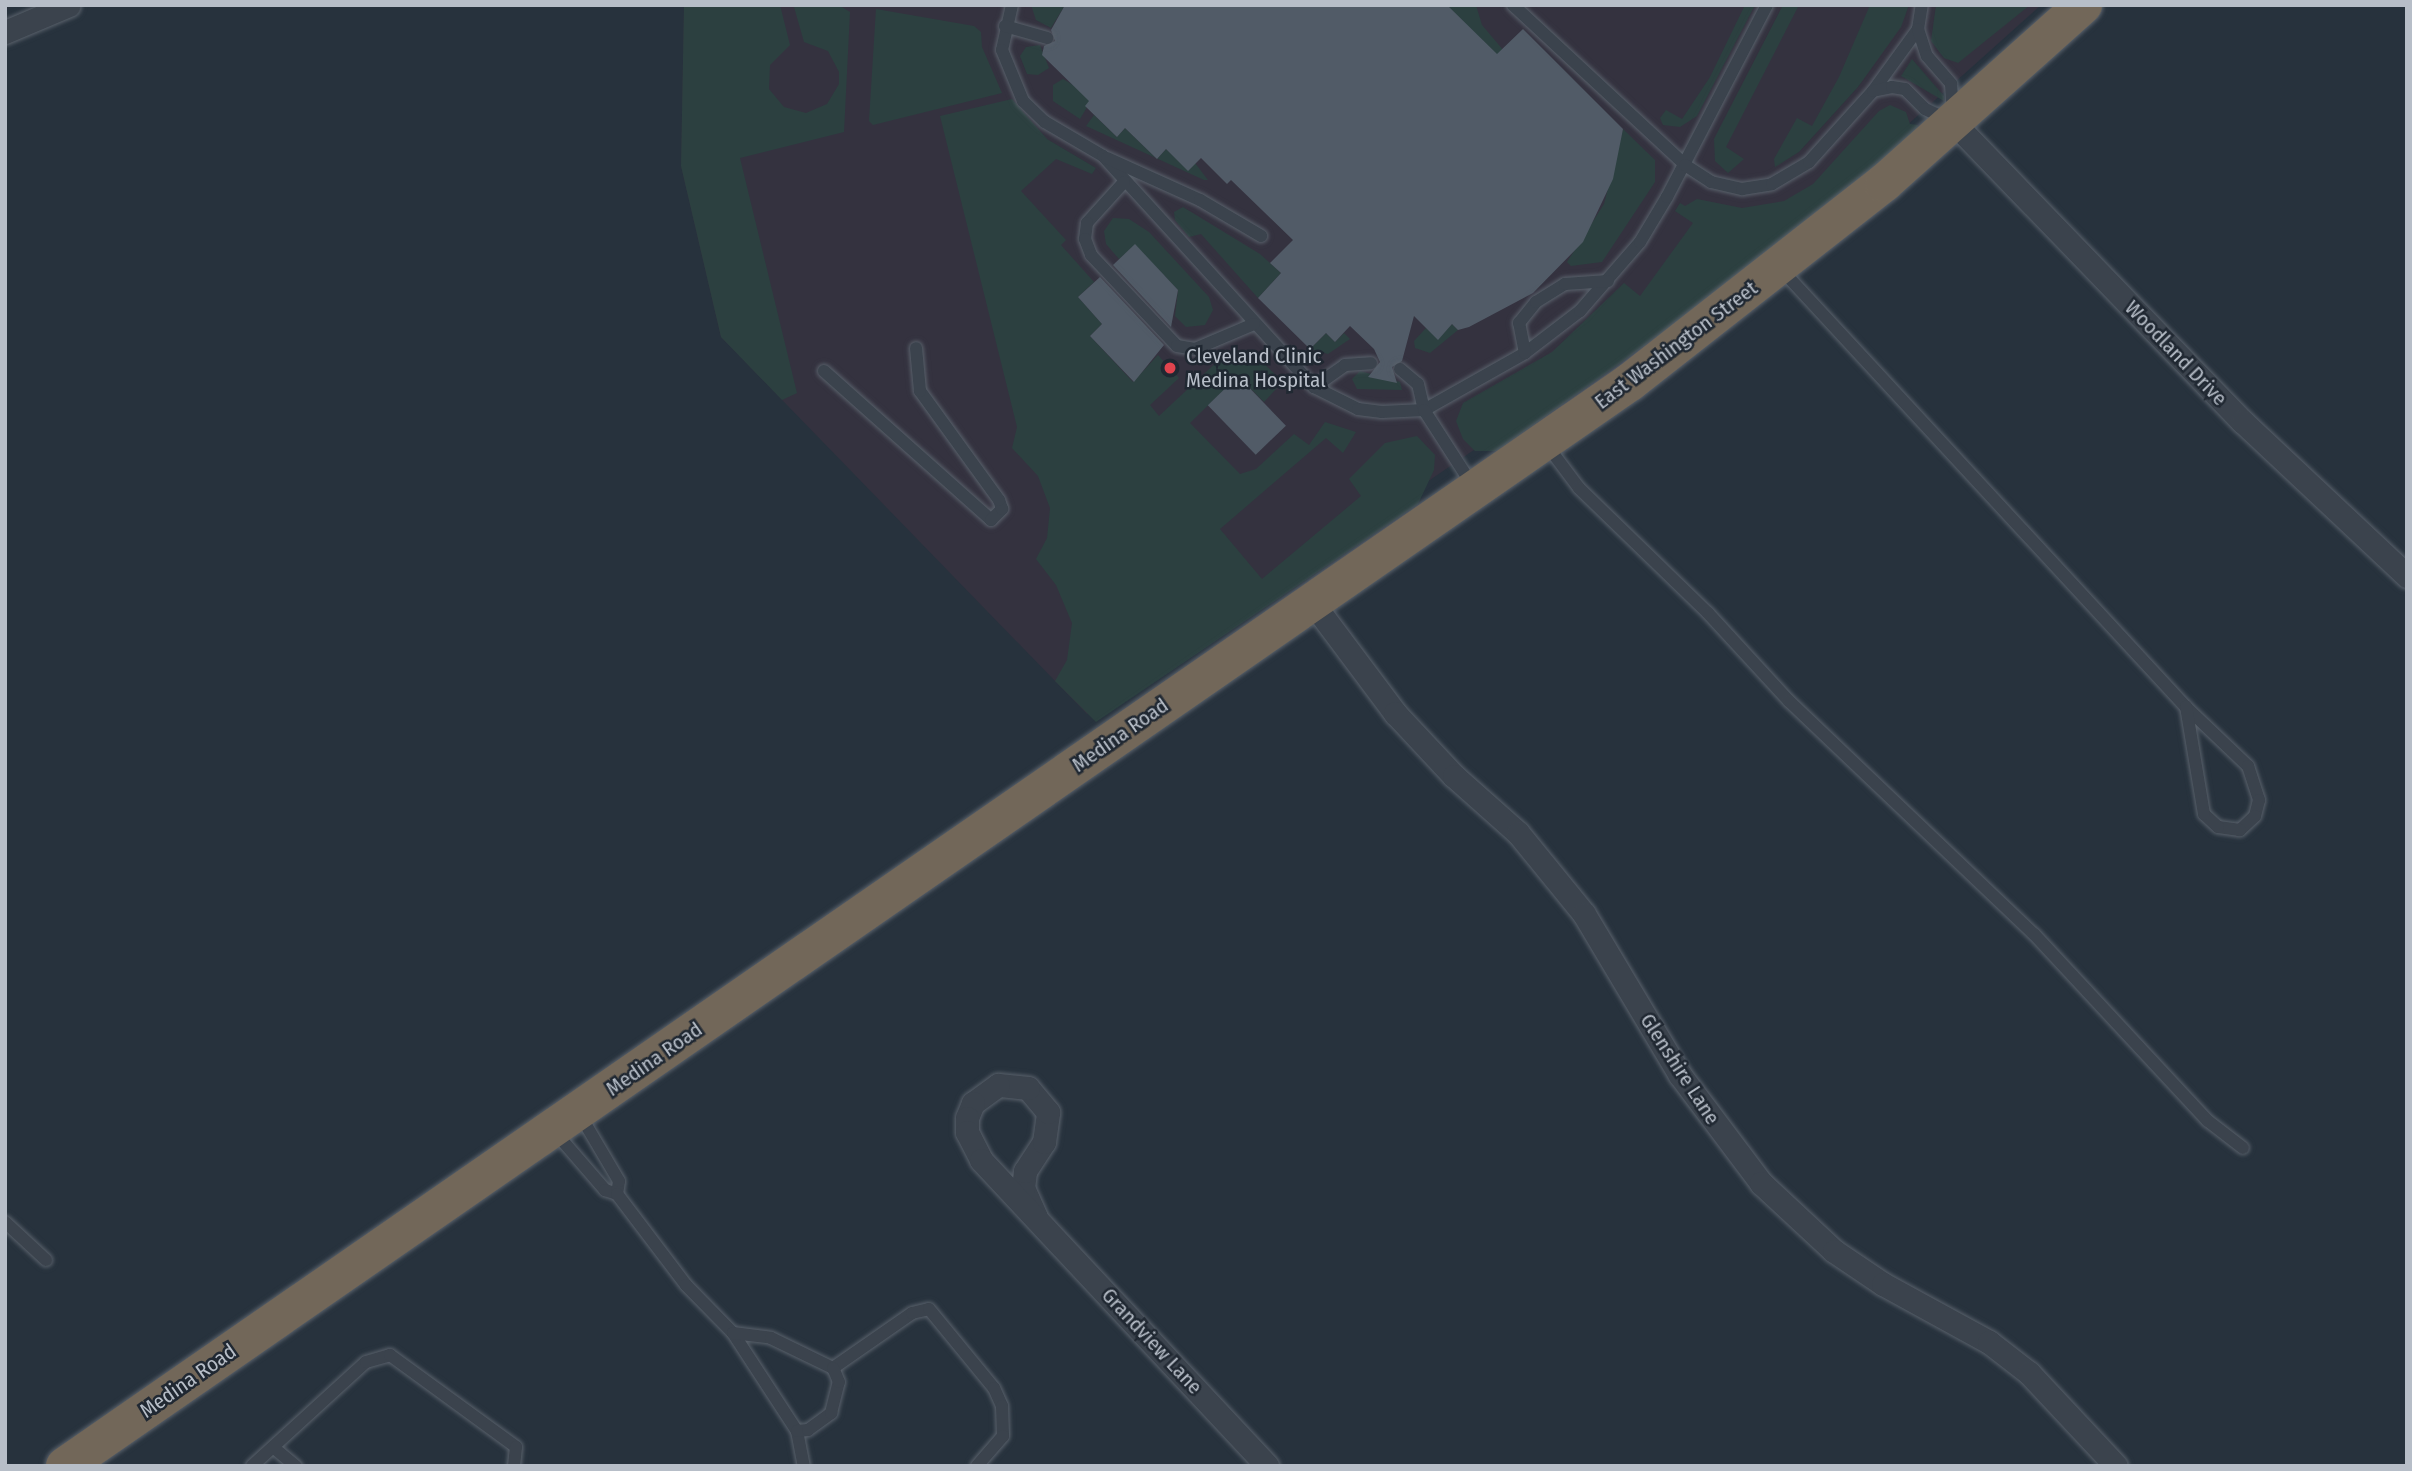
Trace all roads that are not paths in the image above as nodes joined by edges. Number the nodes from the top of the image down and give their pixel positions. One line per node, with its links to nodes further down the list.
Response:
1 (69, 5): 7 (street)
2 (1012, 5): 8 (lane)
3 (1513, 5): 15 (lane)
4 (1767, 5): 15 (lane)
5 (1922, 5): 9 (lane)
6 (2083, 5): 13 (highway, East Washington Street)
7 (43, 9): 10 (street)
8 (1005, 26): 11 (lane); 14 (lane)
9 (1917, 29): 12 (lane); 13 (lane)
10 (5, 32)
11 (1047, 38)
12 (1873, 92): 13 (lane); 15 (lane)
13 (1954, 123): 18 (highway, East Washington Street); 30 (street, Woodland Drive)
14 (1103, 156): 16 (lane); 17 (lane)
15 (1685, 164): 19 (lane)
16 (1124, 182): 20 (lane); 20 (lane)
17 (1261, 236)
18 (1780, 268): 28 (highway, East Washington Street); 33 (lane)
19 (1608, 281): 22 (lane); 22 (lane)
20 (1254, 324): 26 (lane)
21 (916, 348): 25 (lane)
22 (1525, 353): 27 (lane)
23 (1371, 363): 26 (lane)
24 (1400, 369): 27 (lane)
25 (824, 371)
26 (1314, 387): 27 (lane)
27 (1424, 410): 29 (lane)
28 (1544, 441): 29 (highway, East Washington Street); 35 (lane)
29 (1475, 489): 31 (highway, East Washington Street)
30 (2407, 576)
31 (1312, 602): 32 (highway, East Washington Street); 51 (street, Glenshire Lane)
32 (1243, 650): 34 (highway, Medina Road)
33 (2186, 707): 33 (lane)
34 (565, 1120): 36 (lane); 36 (lane); 44 (highway, Medina Road)
35 (2243, 1148)
36 (617, 1194): 40 (lane)
37 (1036, 1217): 37 (street, Grandview Lane); 50 (street, Grandview Lane)
38 (5, 1222): 39 (lane)
39 (46, 1260)
40 (733, 1333): 41 (lane); 42 (lane)
41 (833, 1368): 42 (lane); 49 (lane)
42 (797, 1431): 48 (lane)
43 (273, 1447): 45 (lane); 46 (lane); 47 (lane)
44 (65, 1466)
45 (252, 1466)
46 (296, 1466)
47 (514, 1466)
48 (804, 1466)
49 (977, 1466)
50 (1267, 1466)
51 (2116, 1466)

